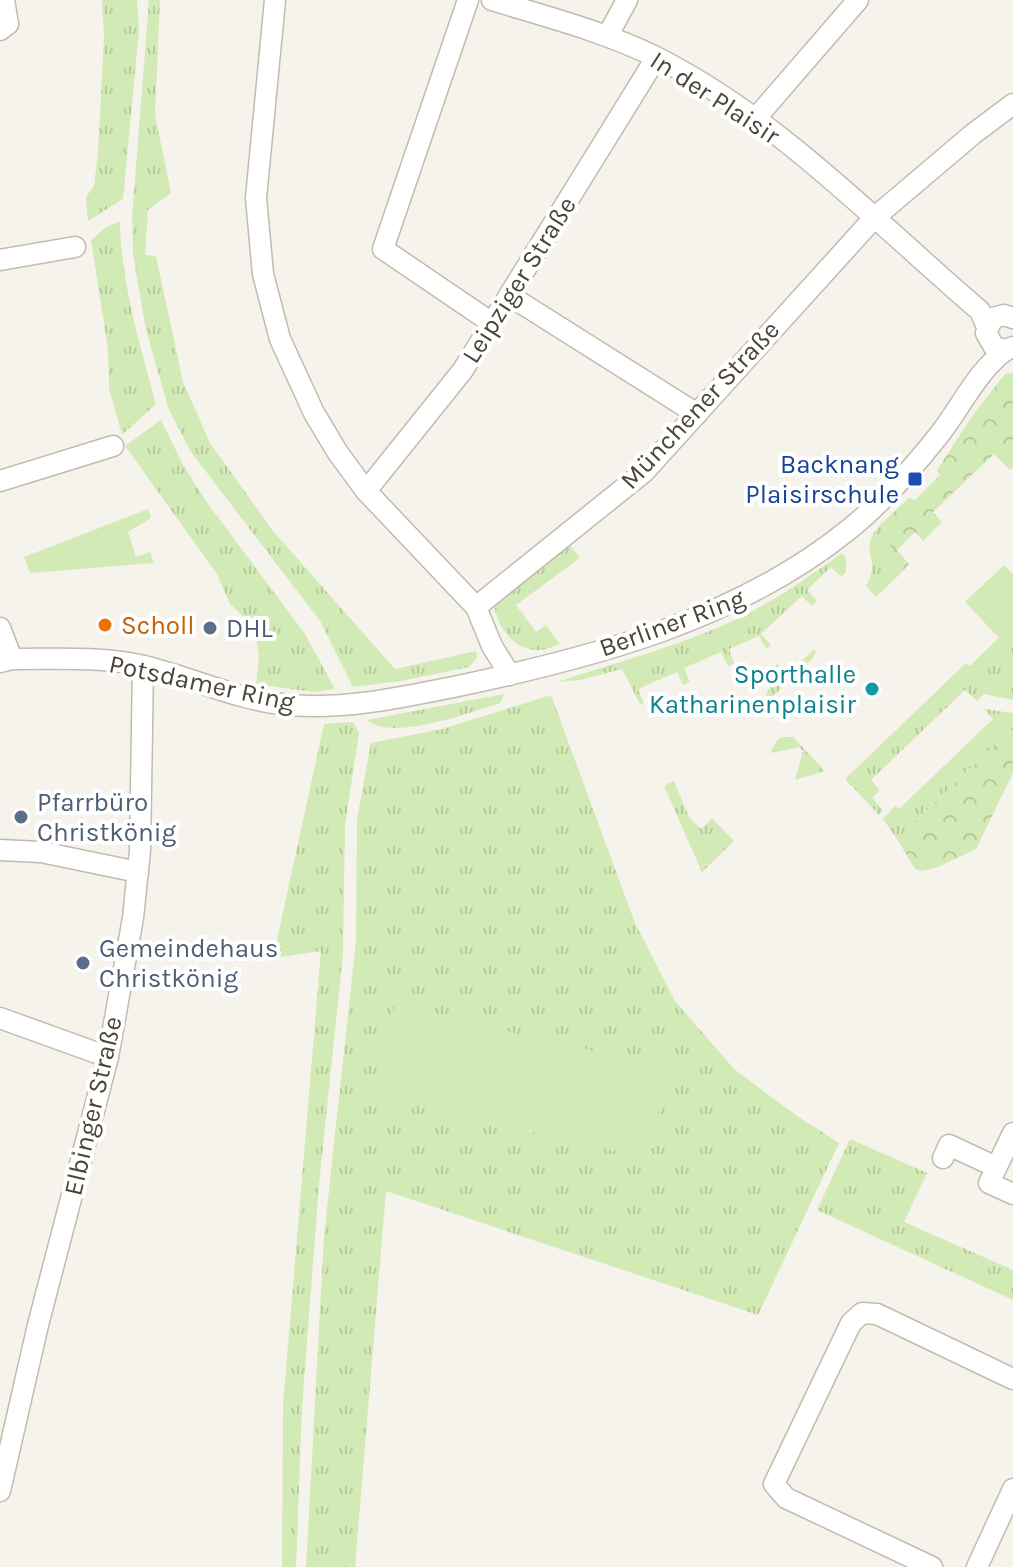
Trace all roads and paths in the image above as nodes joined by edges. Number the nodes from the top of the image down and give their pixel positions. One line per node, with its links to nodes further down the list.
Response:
1 (4, 0): 7 (street)
2 (275, 0): 21 (street)
3 (468, 0): 16 (street)
4 (492, 0): 8 (street, In der Plaisir)
5 (627, 0): 8 (street)
6 (858, 0): 11 (street)
7 (0, 30)
8 (608, 35): 9 (street, In der Plaisir)
9 (656, 58): 11 (street, In der Plaisir); 15 (street, Leipziger Straße)
10 (1013, 104): 12 (street, Münchener Straße)
11 (756, 118): 12 (street, In der Plaisir)
12 (874, 218): 17 (street, In der Plaisir); 18 (street, Münchener Straße)
13 (75, 247): 14 (street)
14 (0, 260)
15 (510, 296): 16 (street, Leipziger Straße); 18 (street)
16 (492, 323): 21 (street, Leipziger Straße)
17 (1002, 333): 26 (street, Berliner Ring)
18 (697, 414): 22 (street, Münchener Straße)
19 (113, 446): 20 (street)
20 (0, 481)
21 (366, 491): 22 (street)
22 (476, 607): 26 (street)
23 (0, 628): 24 (street)
24 (6, 661): 25 (street, Potsdamer Ring)
25 (143, 666): 27 (street, Potsdamer Ring); 29 (street, Elbinger Straße)
26 (510, 675): 27 (street, Berliner Ring)
27 (404, 697)
28 (0, 850): 29 (street)
29 (138, 872): 31 (street, Elbinger Straße)
30 (0, 1018): 31 (street)
31 (108, 1057): 38 (street, Elbinger Straße)
32 (1013, 1133): 34 (street)
33 (943, 1158): 34 (street)
34 (996, 1167): 35 (street)
35 (1013, 1194)
36 (1013, 1379): 39 (street)
37 (1013, 1489): 40 (street)
38 (0, 1491)
39 (932, 1567)
40 (977, 1567)

